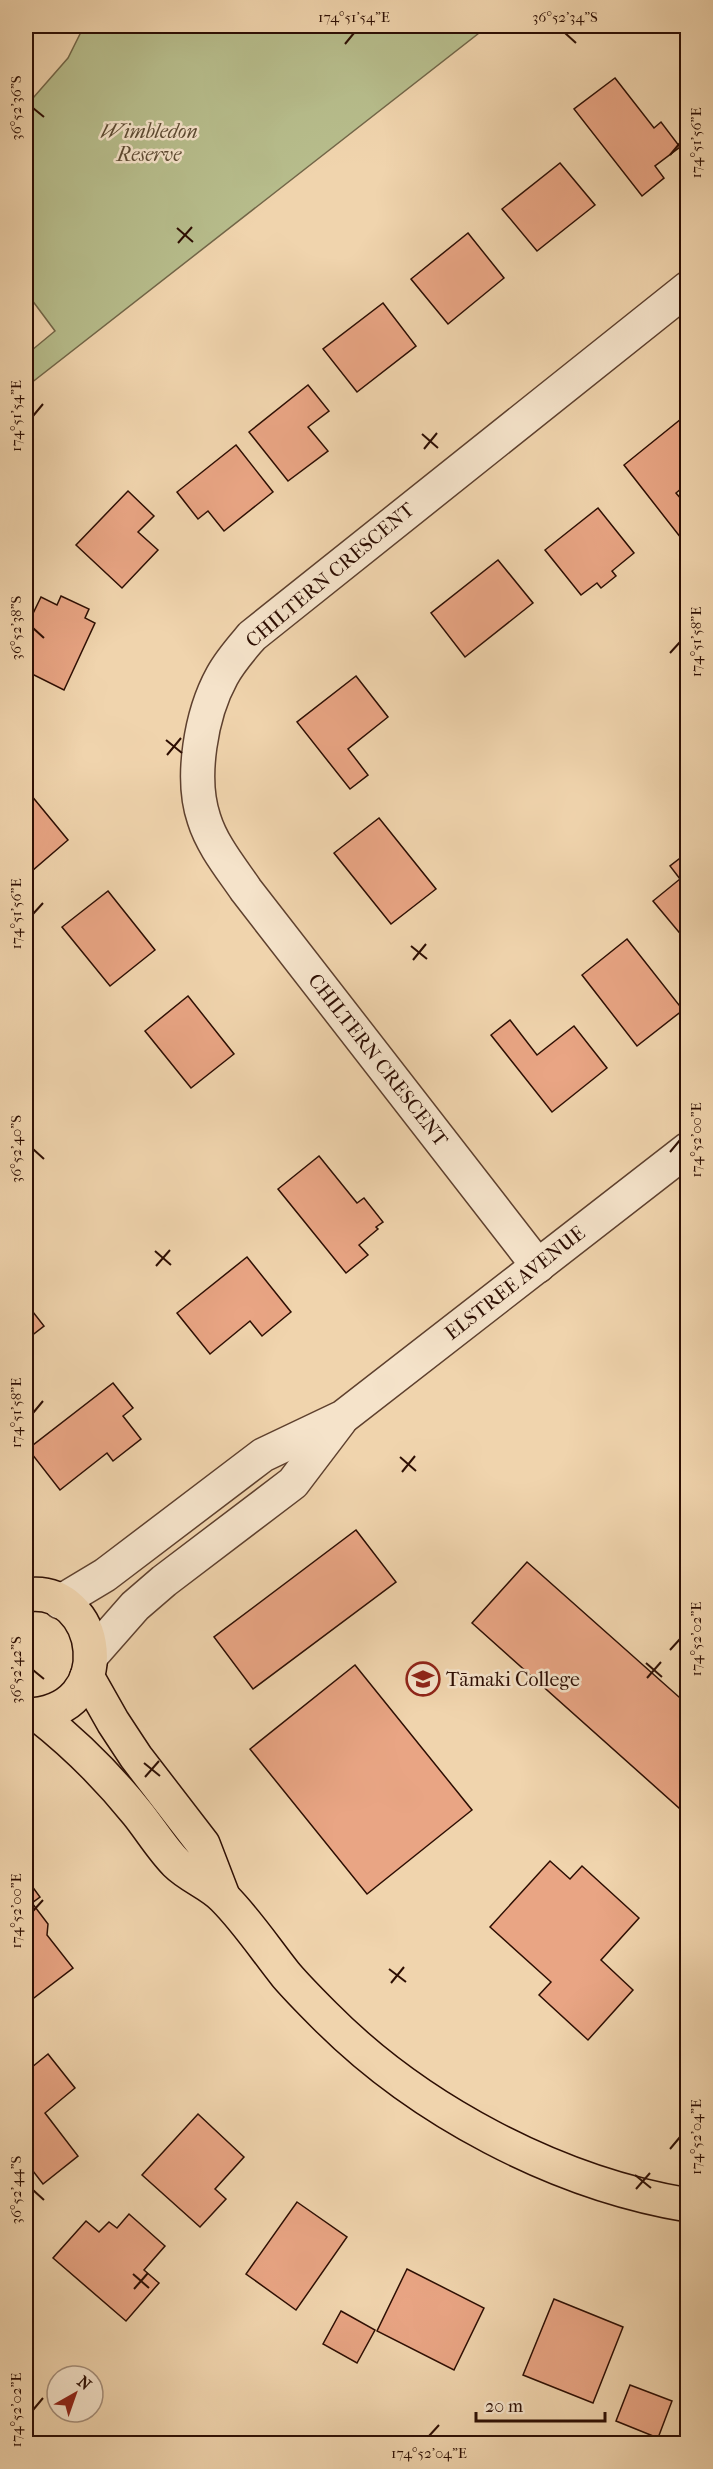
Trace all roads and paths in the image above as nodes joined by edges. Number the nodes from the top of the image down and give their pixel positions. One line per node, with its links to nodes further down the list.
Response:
1 (687, 288): 3 (street, CHILTERN CRESCENT)
2 (687, 1149): 3 (street, ELSTREE AVENUE)
3 (538, 1266): 4 (street, ELSTREE AVENUE)
4 (343, 1417): 5 (street, ELSTREE AVENUE); 6 (street, ELSTREE AVENUE)
5 (36, 1595): 6 (main road)
6 (89, 1666): 7 (main road); 8 (main road)
7 (32, 1715): 8 (main road)
8 (223, 1896): 9 (main road)
9 (687, 2205)

